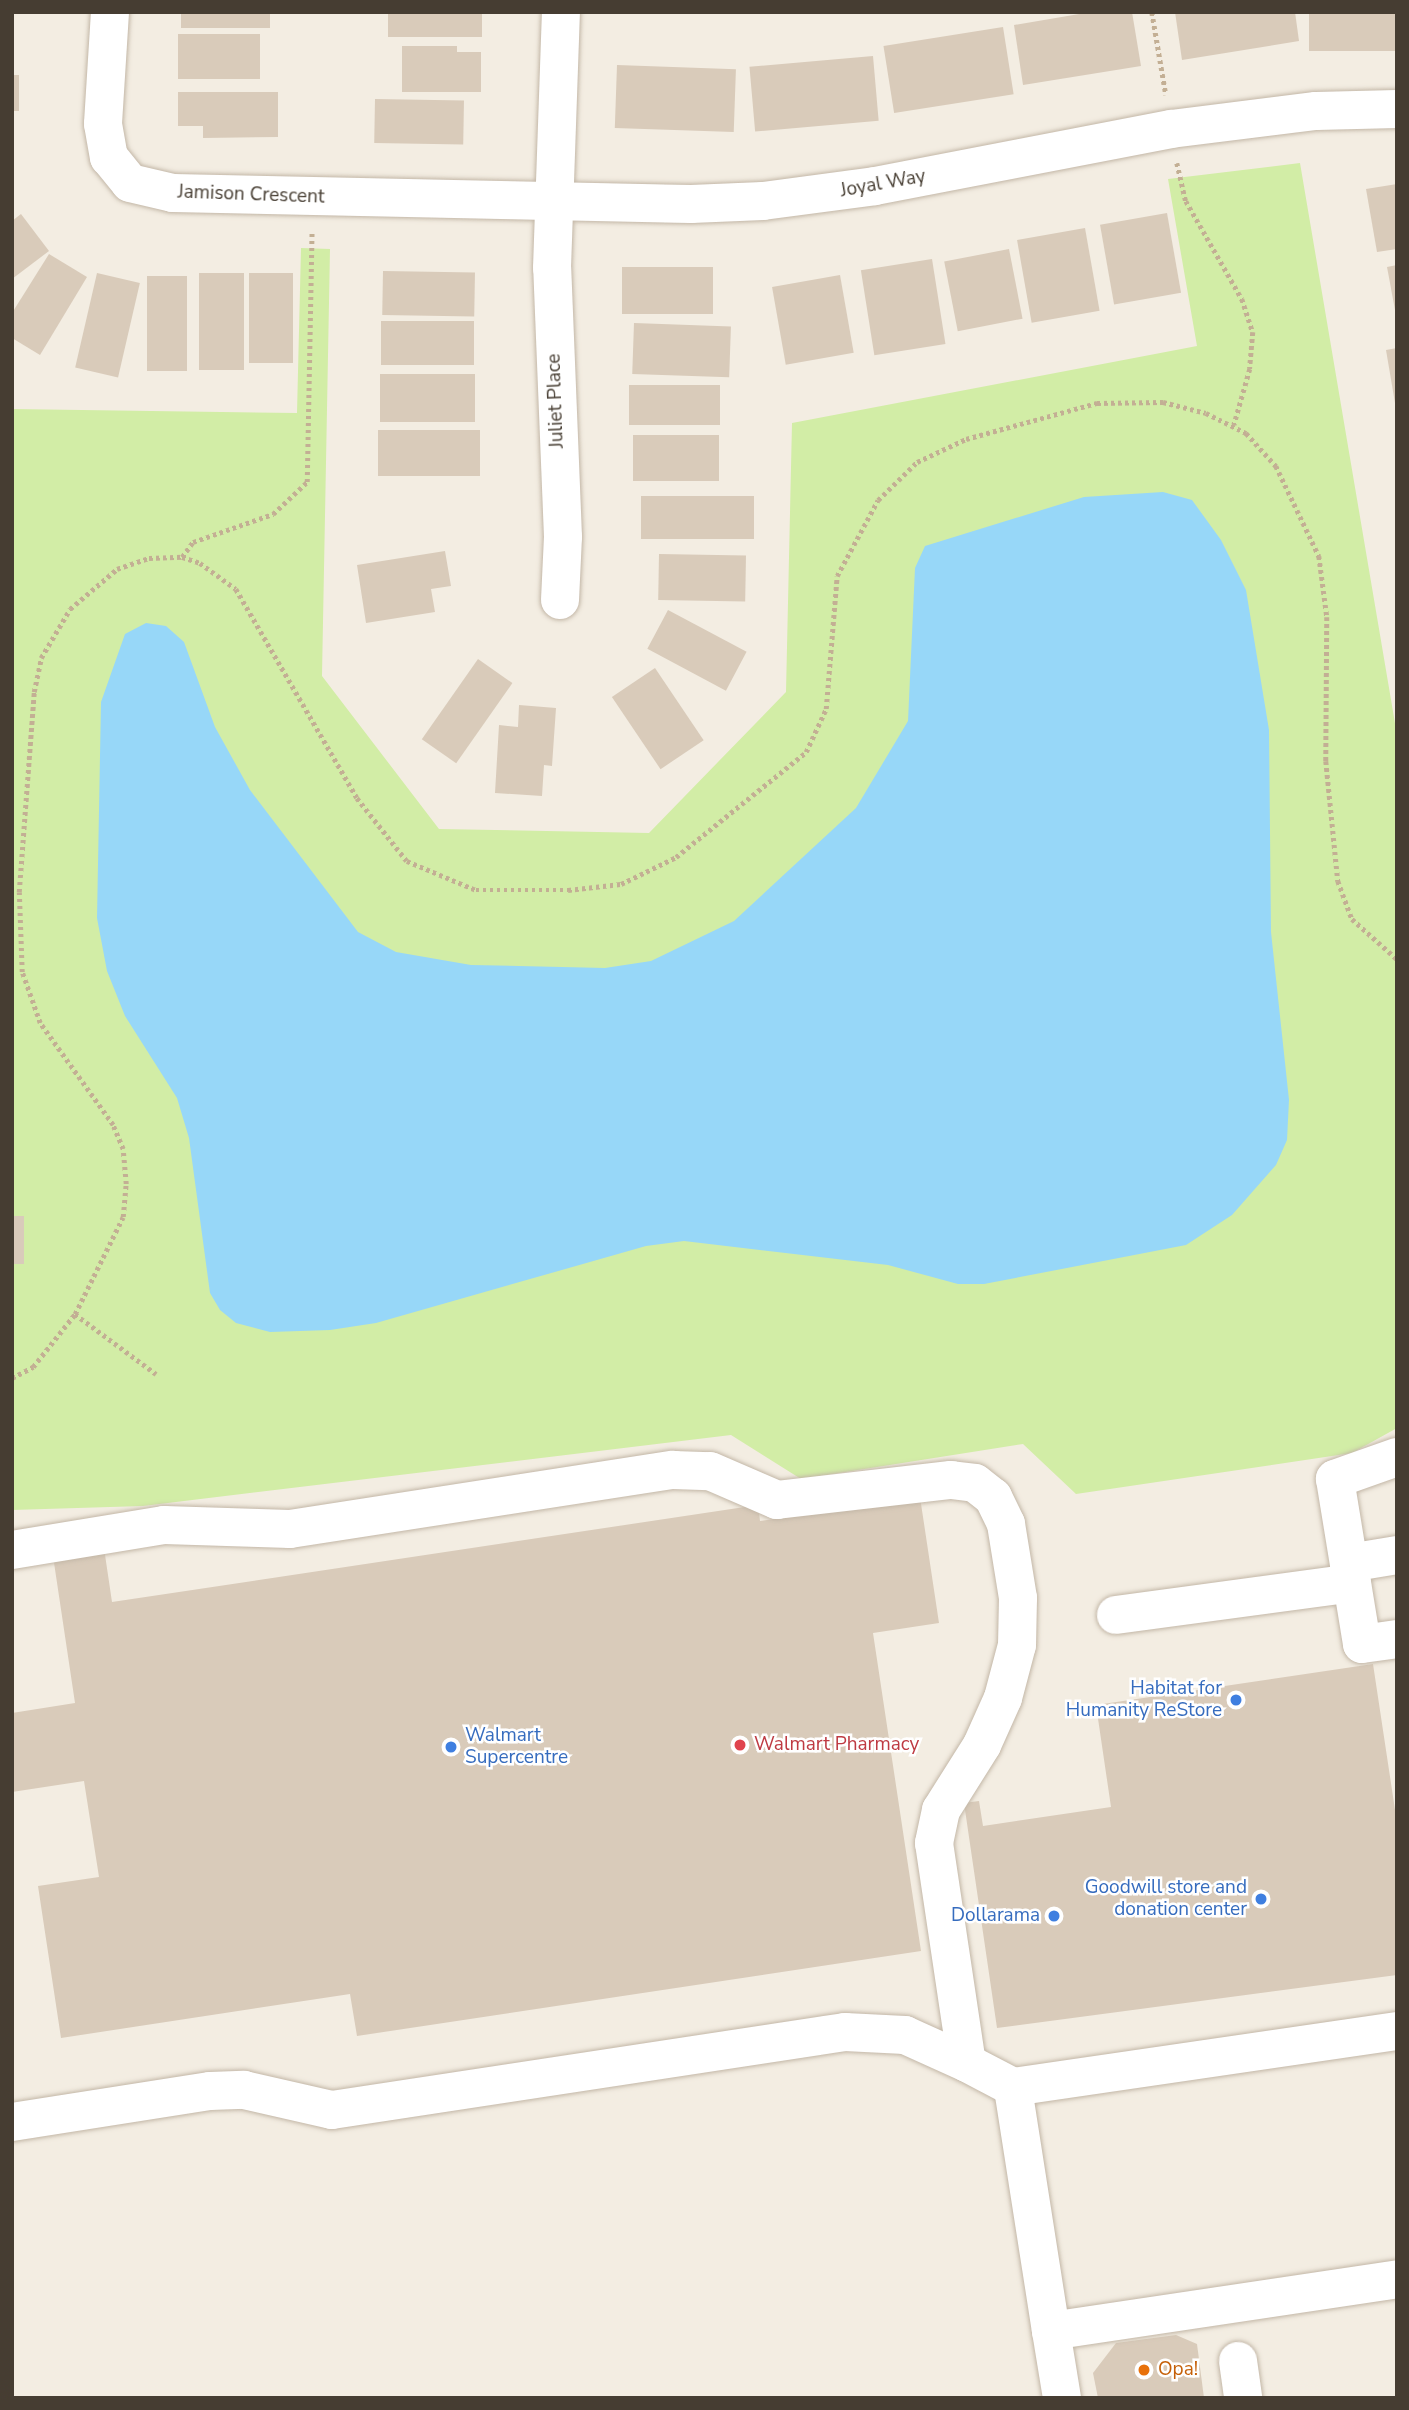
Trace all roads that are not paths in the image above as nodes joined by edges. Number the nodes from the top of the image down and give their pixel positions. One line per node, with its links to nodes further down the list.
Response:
1 (110, 12): 4 (street, Jamison Crescent)
2 (561, 12): 4 (street)
3 (1397, 109): 4 (street, Joyal Way)
4 (552, 201): 5 (street, Juliet Place)
5 (560, 600)
6 (1397, 1457): 9 (street)
7 (12, 1550): 13 (street)
8 (1397, 1555): 9 (street)
9 (1350, 1573): 10 (street); 11 (street)
10 (1116, 1615)
11 (1397, 1639)
12 (1397, 2031): 14 (street)
13 (967, 2063): 14 (street); 15 (street)
14 (1013, 2087): 17 (street)
15 (12, 2122)
16 (1397, 2279): 17 (street)
17 (1051, 2330): 19 (street)
18 (1238, 2361): 20 (street)
19 (1062, 2398)
20 (1243, 2398)

